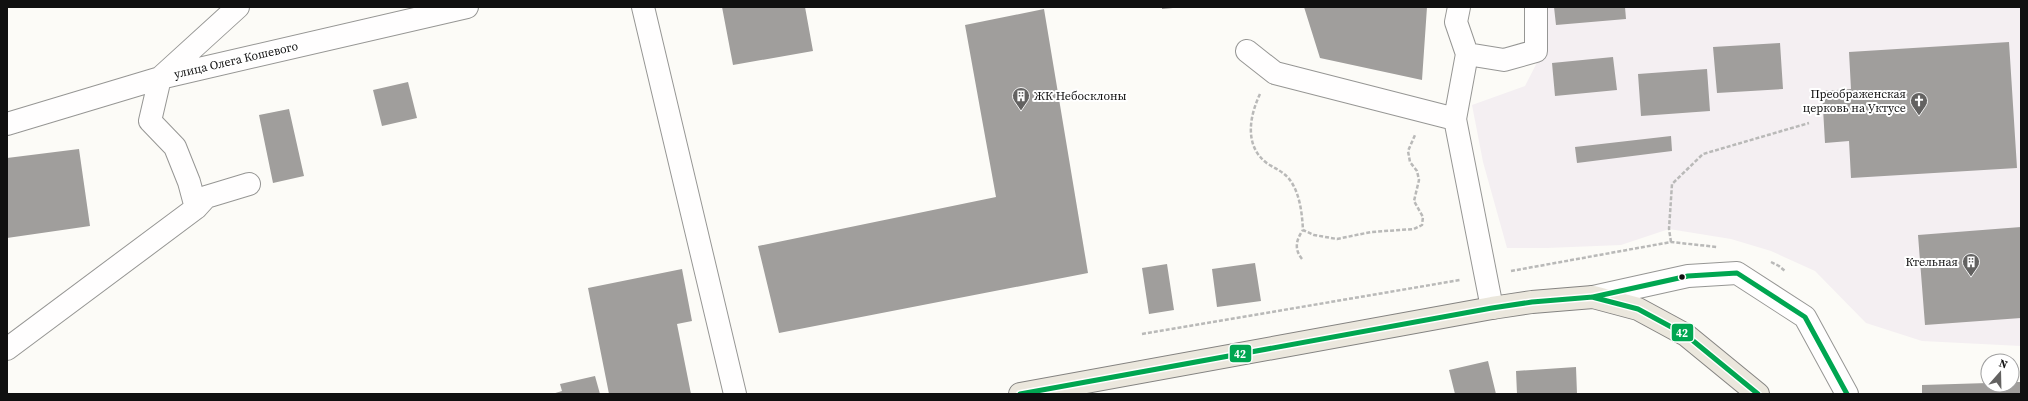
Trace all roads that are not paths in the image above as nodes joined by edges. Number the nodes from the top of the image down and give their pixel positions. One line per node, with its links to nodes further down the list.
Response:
1 (238, 7): 8 (street)
2 (467, 7): 8 (street, улица Олега Кошевого)
3 (643, 7): 17 (street)
4 (1459, 7): 7 (street)
5 (1536, 7): 7 (street)
6 (1247, 51): 9 (street)
7 (1467, 54): 9 (street)
8 (160, 78): 10 (street, улица Олега Кошевого); 12 (street)
9 (1455, 119): 14 (street)
10 (7, 124)
11 (249, 184): 12 (street)
12 (196, 208): 15 (street)
13 (1593, 297): 14 (main road); 19 (main road); 20 (street)
14 (1492, 308): 16 (main road)
15 (7, 349)
16 (1071, 389): 18 (main road)
17 (735, 394)
18 (1020, 394)
19 (1758, 394)
20 (1847, 394)

